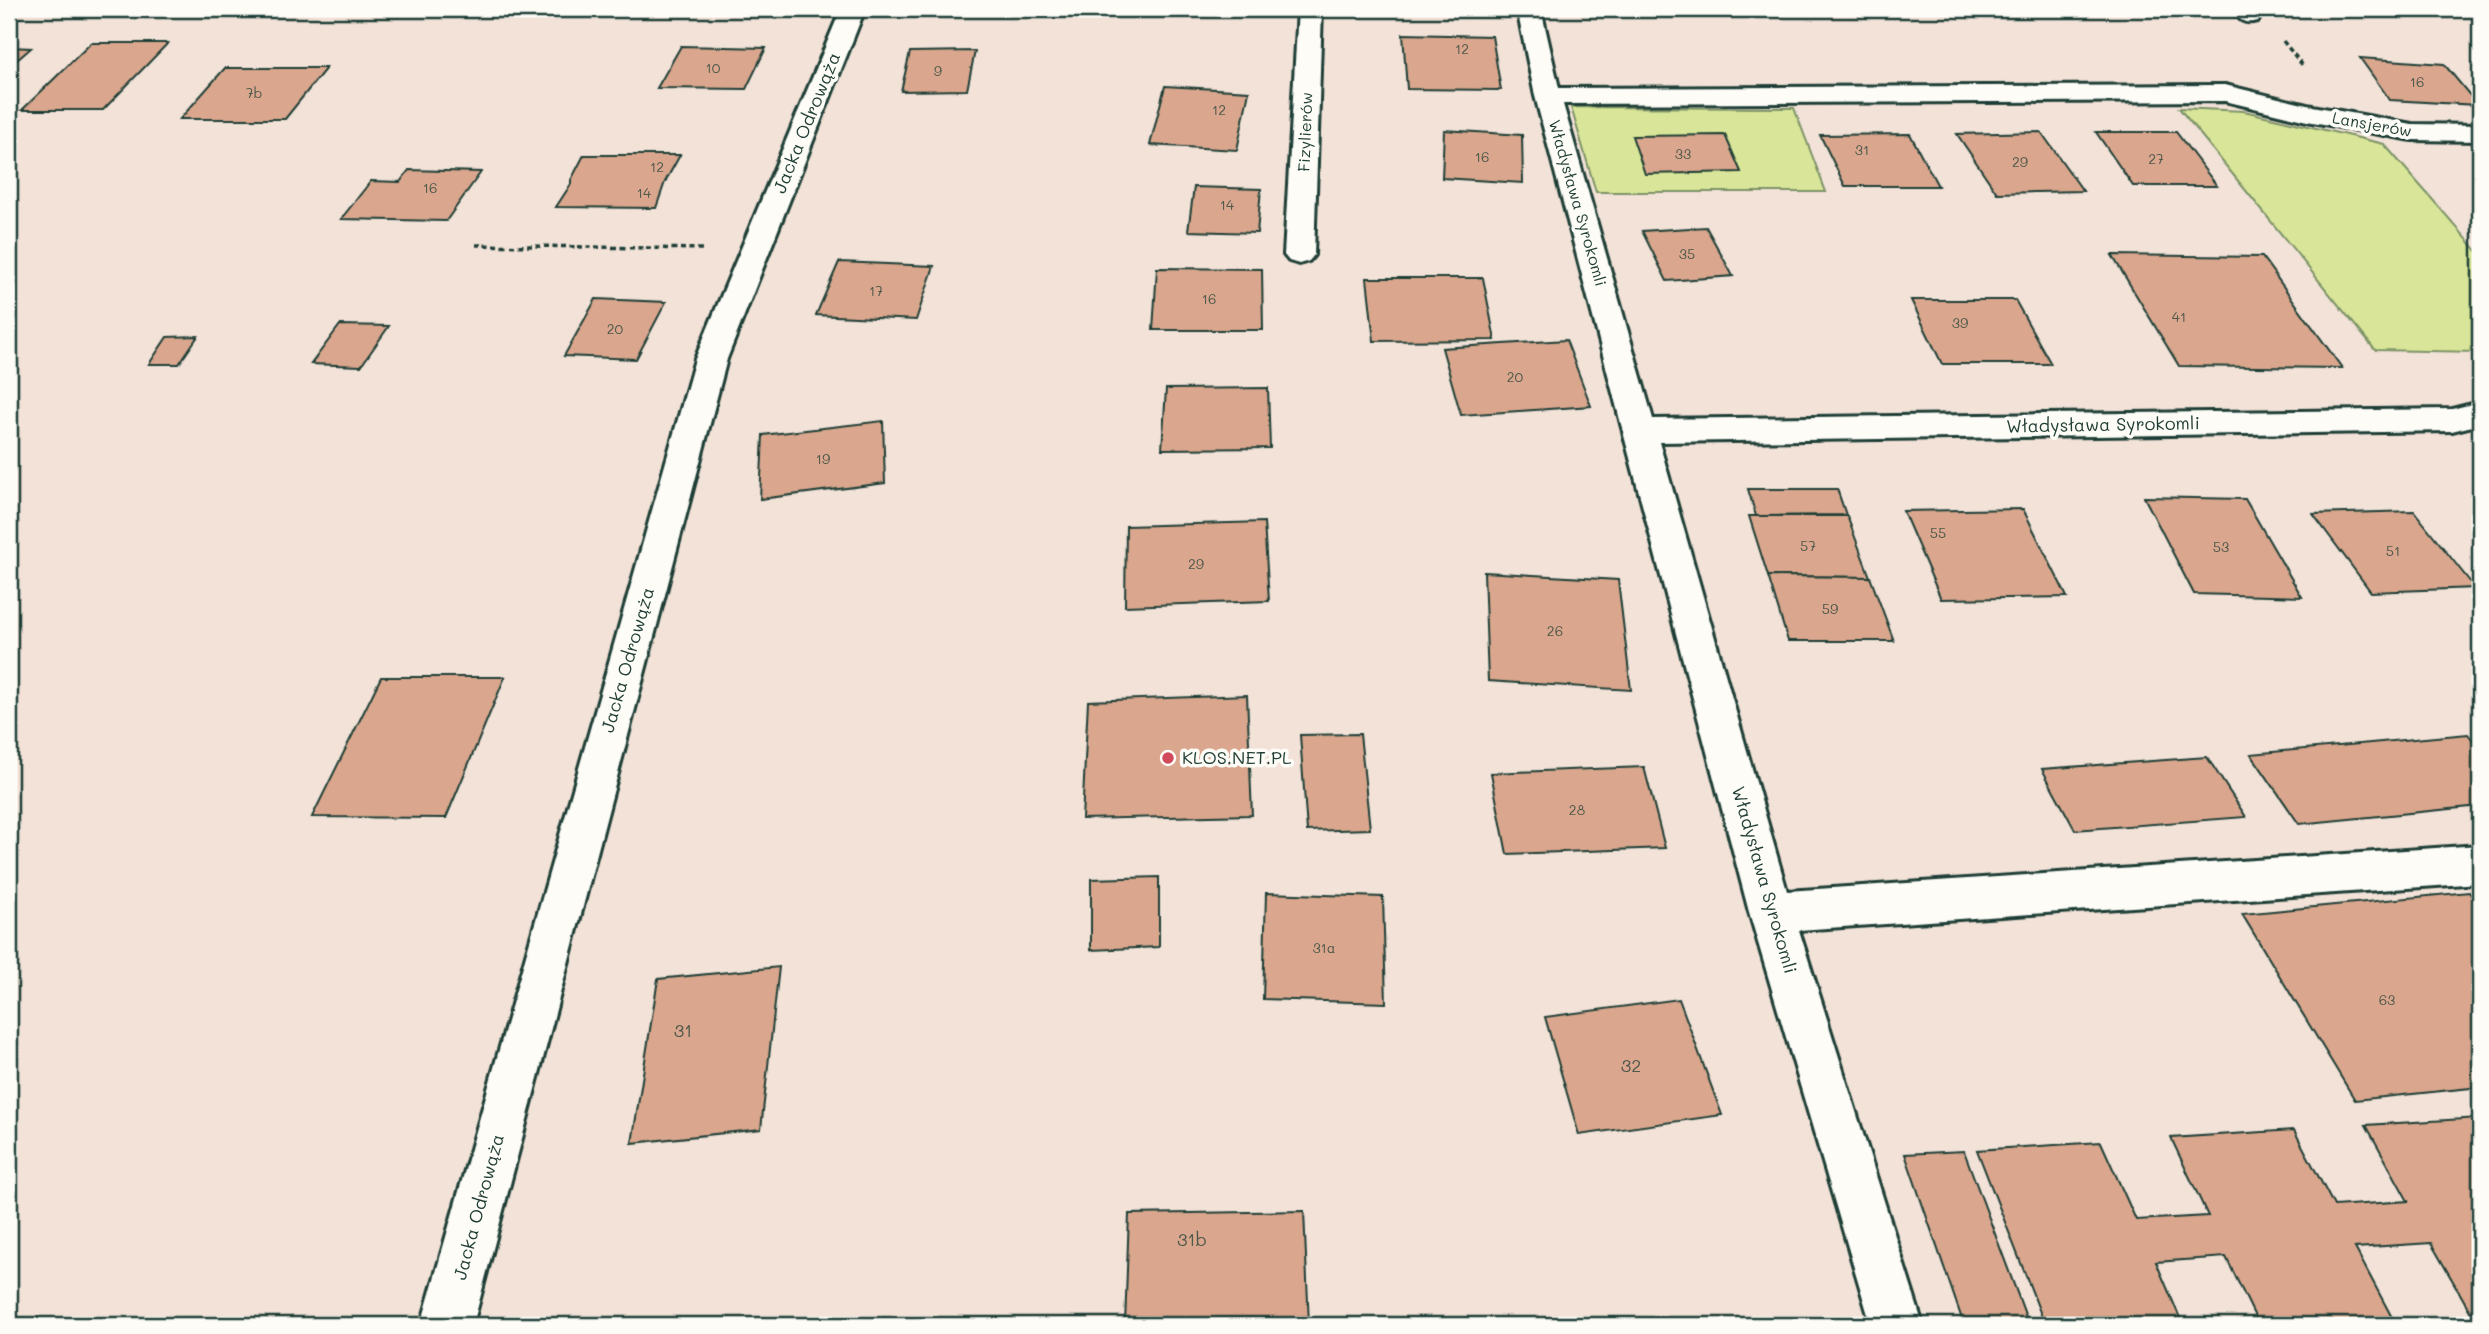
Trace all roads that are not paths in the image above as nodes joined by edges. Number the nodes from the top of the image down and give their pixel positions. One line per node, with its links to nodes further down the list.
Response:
1 (853, 9): 12 (street, Jacka Odrowąża)
2 (1310, 9): 7 (street, Fizylierów)
3 (1529, 9): 4 (street, Władysława Syrokomli)
4 (1548, 96): 5 (street, Władysława Syrokomli); 9 (street, Władysława Syrokomli)
5 (2307, 113): 6 (street, Lansjerów)
6 (2480, 133)
7 (1299, 255)
8 (2480, 413): 9 (street, Władysława Syrokomli)
9 (1642, 431): 11 (street, Władysława Syrokomli)
10 (2480, 864): 11 (street)
11 (1771, 912): 13 (street, Władysława Syrokomli)
12 (447, 1325)
13 (1897, 1325)

